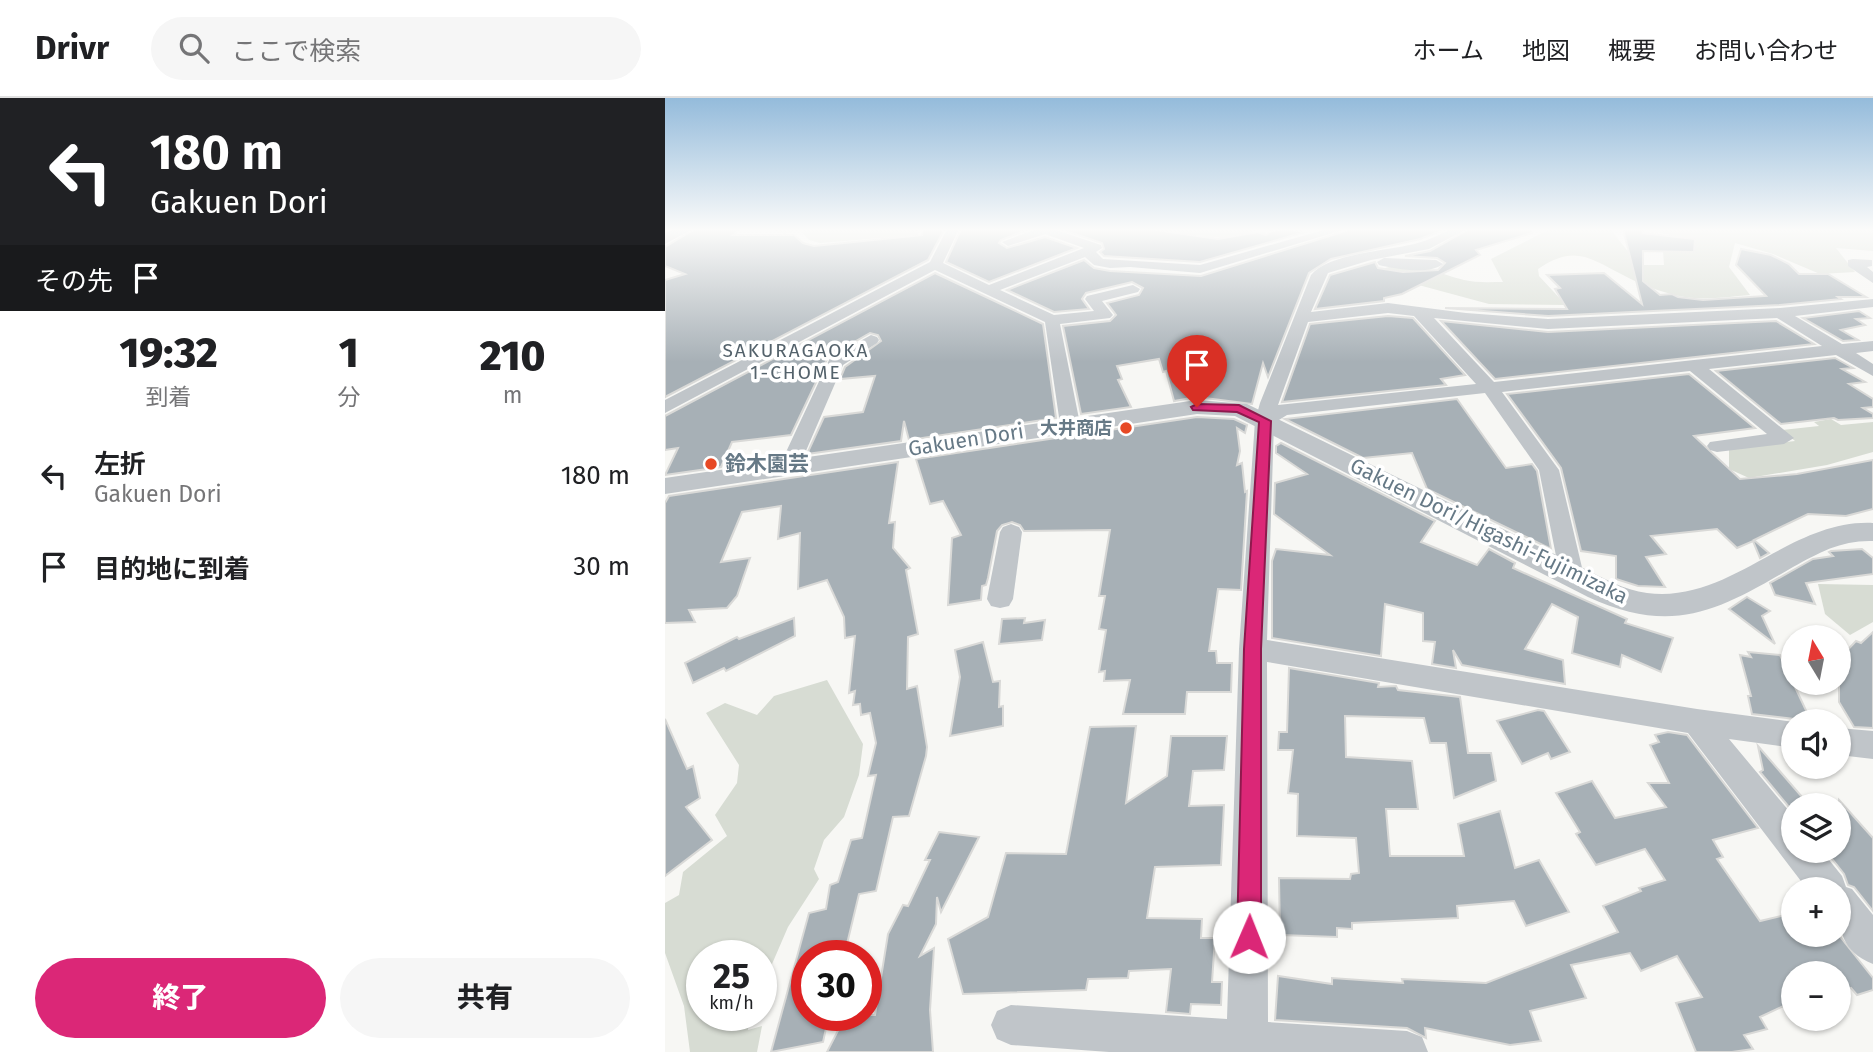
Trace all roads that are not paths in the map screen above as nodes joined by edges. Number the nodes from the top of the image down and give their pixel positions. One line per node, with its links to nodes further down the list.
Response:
1 (919, 274): 12 (street)
2 (953, 274): 5 (street)
3 (1032, 274): 5 (street)
4 (1319, 274): 10 (street)
5 (989, 290): 11 (street)
6 (1122, 290): 11 (street)
7 (1873, 303): 9 (street)
8 (1419, 312): 9 (street); 10 (street); 17 (street)
9 (1780, 313): 14 (street)
10 (1303, 318): 19 (street)
11 (1052, 320): 20 (street)
12 (817, 327): 18 (street); 22 (street)
13 (1873, 346): 14 (street)
14 (1838, 350): 15 (street); 16 (street)
15 (1693, 365): 17 (street); 21 (street)
16 (1873, 371)
17 (1490, 388): 19 (street); 26 (street)
18 (665, 407)
19 (1265, 421): 20 (street, Gakuen Dori); 26 (street, Gakuen Dori/Higashi-Fujimizaka); 28 (street)
20 (1070, 424): 22 (street, Gakuen Dori)
21 (1717, 446)
22 (789, 467): 23 (street, Gakuen Dori)
23 (665, 486)
24 (1011, 532): 27 (street)
25 (1873, 532): 26 (street, Gakuen Dori/Higashi-Fujimizaka)
26 (1572, 576)
27 (1000, 599)
28 (1253, 649): 29 (street); 39 (street)
29 (1697, 722): 30 (street); 33 (street)
30 (1781, 733)
31 (1851, 742): 32 (street)
32 (1873, 745)
33 (1781, 828)
34 (1809, 863): 35 (street)
35 (1820, 877)
36 (1851, 917): 37 (street)
37 (1873, 945)
38 (1011, 1025): 39 (street)
39 (1247, 1047): 40 (street)
40 (1407, 1052)

